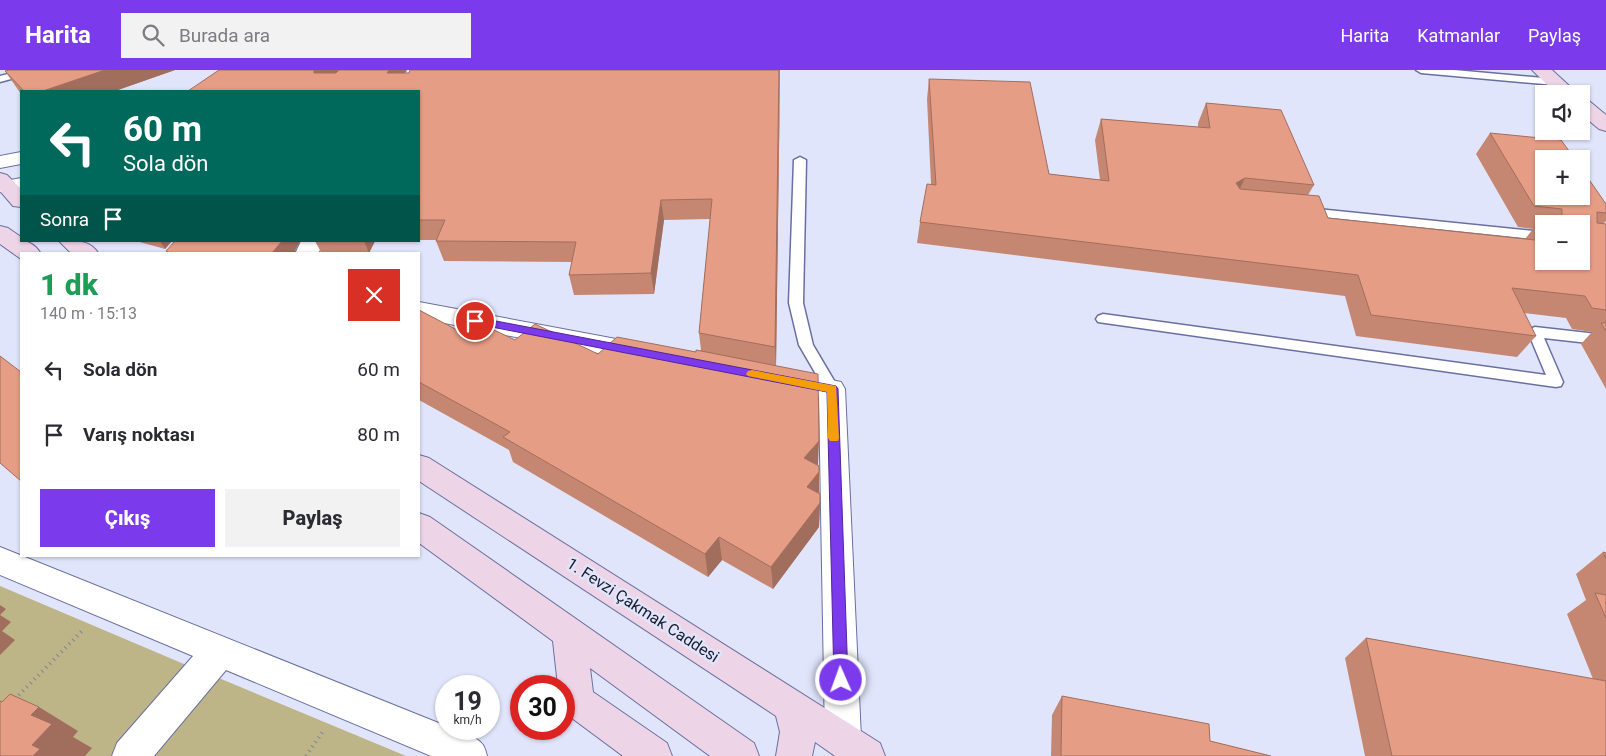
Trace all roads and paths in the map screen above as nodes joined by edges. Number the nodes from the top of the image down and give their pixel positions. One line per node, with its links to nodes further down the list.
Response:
1 (34, 70): 4 (lane)
2 (1421, 70): 5 (lane)
3 (1541, 70): 6 (main road)
4 (0, 79)
5 (1538, 85)
6 (1558, 85)
7 (1590, 112): 8 (main road)
8 (1606, 126)
9 (20, 158): 11 (street)
10 (800, 160): 23 (lane)
11 (0, 162)
12 (1292, 211): 14 (lane)
13 (0, 233): 16 (main road)
14 (1535, 235)
15 (71, 242): 17 (main road)
16 (27, 252)
17 (85, 252)
18 (420, 310): 21 (street)
19 (1103, 319): 20 (lane)
20 (1606, 340)
21 (669, 358)
22 (755, 374): 23 (street)
23 (832, 389): 32 (street)
24 (420, 467): 31 (main road, 1. Fevzi Çakmak Caddesi)
25 (420, 527): 28 (main road)
26 (0, 561): 27 (street)
27 (108, 605): 29 (street); 30 (path)
28 (568, 632): 35 (main road); 36 (main road)
29 (220, 651): 33 (street); 34 (street)
30 (14, 700)
31 (792, 706): 32 (main road, 1. Fevzi Çakmak Caddesi); 37 (main road)
32 (855, 747)
33 (130, 756)
34 (469, 756)
35 (654, 756)
36 (742, 756)
37 (794, 756)

